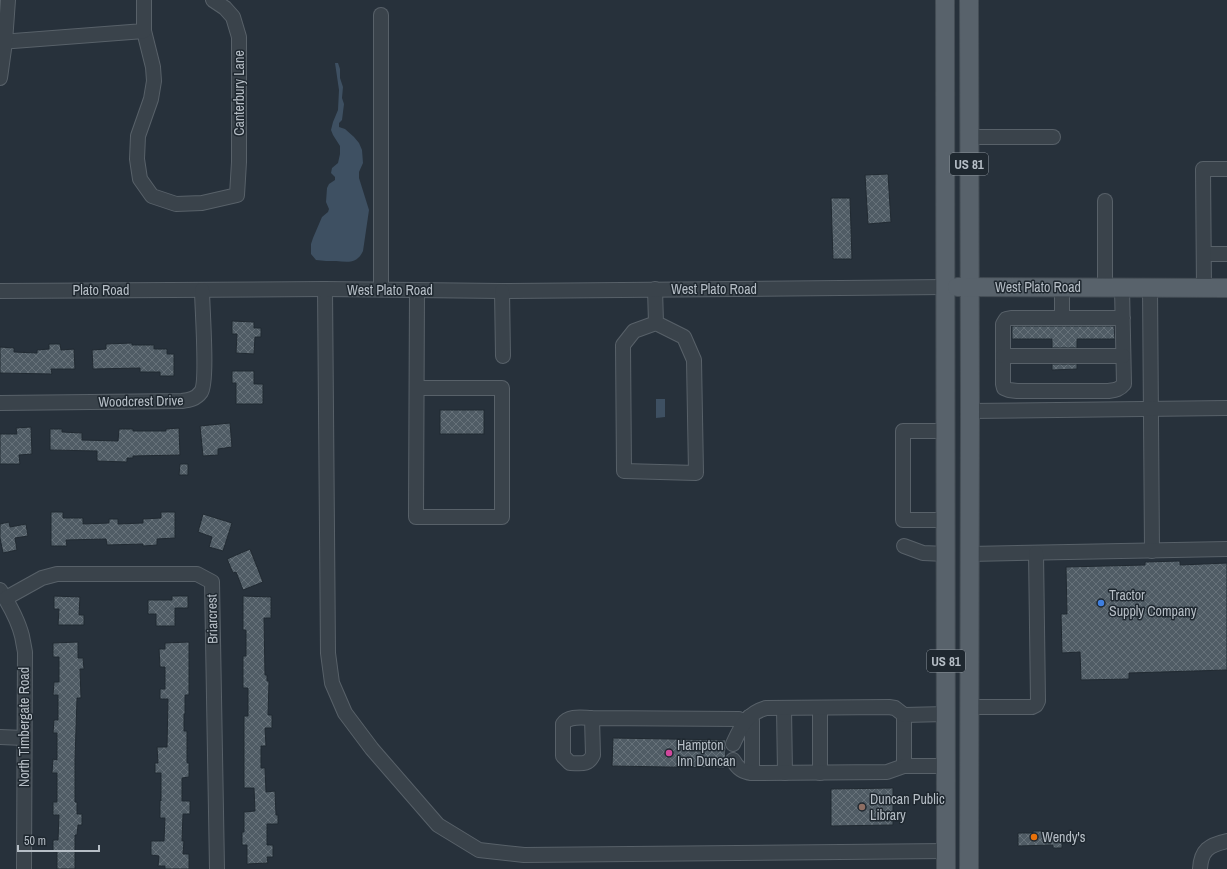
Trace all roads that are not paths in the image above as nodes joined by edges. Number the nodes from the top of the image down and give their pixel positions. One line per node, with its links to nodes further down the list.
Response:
1 (8, 0): 8 (street)
2 (144, 0): 7 (street)
3 (213, 0): 7 (street, Canterbury Lane)
4 (945, 0): 16 (main road, US 81)
5 (969, 0): 10 (main road, US 81)
6 (381, 15): 24 (street)
7 (144, 31): 8 (street)
8 (2, 42): 9 (street)
9 (0, 78)
10 (969, 137): 11 (street); 17 (main road, US 81)
11 (1054, 137)
12 (1227, 169): 14 (street)
13 (1105, 201): 19 (street)
14 (1204, 254): 15 (street); 21 (street)
15 (1227, 254)
16 (946, 287): 17 (main road, West Plato Road); 25 (street, West Plato Road); 45 (main road, US 81)
17 (969, 287): 18 (main road, West Plato Road); 44 (main road, US 81)
18 (1062, 287): 19 (main road, West Plato Road); 30 (street)
19 (1114, 288): 20 (main road, West Plato Road); 31 (street)
20 (1150, 288): 21 (main road, West Plato Road); 40 (street)
21 (1204, 288): 22 (main road, West Plato Road)
22 (1227, 288)
23 (325, 289): 24 (street, West Plato Road); 26 (street, West Plato Road); 71 (street)
24 (381, 289): 27 (street, West Plato Road)
25 (655, 289): 29 (street, West Plato Road); 32 (street)
26 (202, 290): 28 (street, Plato Road); 39 (street, Woodcrest Drive)
27 (417, 290): 29 (street, West Plato Road); 36 (street)
28 (0, 291)
29 (502, 291): 33 (street)
30 (1062, 318): 31 (street); 34 (street)
31 (1123, 318): 35 (street)
32 (656, 323): 32 (street)
33 (503, 356)
34 (1003, 356): 35 (street); 37 (street)
35 (1123, 356): 38 (street)
36 (417, 388): 36 (street)
37 (1017, 391): 38 (street); 43 (street)
38 (1108, 391): 42 (street)
39 (0, 403)
40 (1150, 408): 41 (street); 42 (street); 49 (street)
41 (1227, 408)
42 (1108, 409): 43 (street)
43 (1017, 410): 44 (street)
44 (970, 411): 52 (main road, US 81)
45 (946, 431): 46 (main road, US 81); 46 (street)
46 (946, 520): 51 (main road, US 81)
47 (904, 546): 51 (street)
48 (1227, 549): 49 (street)
49 (1152, 551): 50 (street)
50 (1036, 553): 52 (street); 54 (street)
51 (946, 554): 52 (main road); 57 (main road, US 81)
52 (969, 554): 54 (main road, US 81)
53 (3, 594): 62 (street, North Timbergate Road); 74 (street, Briarcrest)
54 (969, 707): 72 (main road, US 81)
55 (784, 708): 56 (street); 60 (street); 68 (street)
56 (820, 708): 58 (street); 69 (street)
57 (946, 714): 58 (street); 66 (main road, US 81)
58 (904, 715): 65 (street)
59 (592, 718): 60 (street)
60 (747, 719): 63 (street); 67 (street)
61 (0, 738): 62 (street)
62 (24, 738): 73 (street, North Timbergate Road)
63 (733, 744)
64 (733, 760): 67 (street)
65 (904, 766): 66 (street); 69 (street)
66 (946, 766): 71 (main road, US 81)
67 (752, 773): 68 (street)
68 (785, 773): 69 (street)
69 (820, 773)
70 (1227, 841): 75 (street)
71 (946, 861): 72 (main road)
72 (969, 866)
73 (24, 869)
74 (216, 869)
75 (1200, 869)

